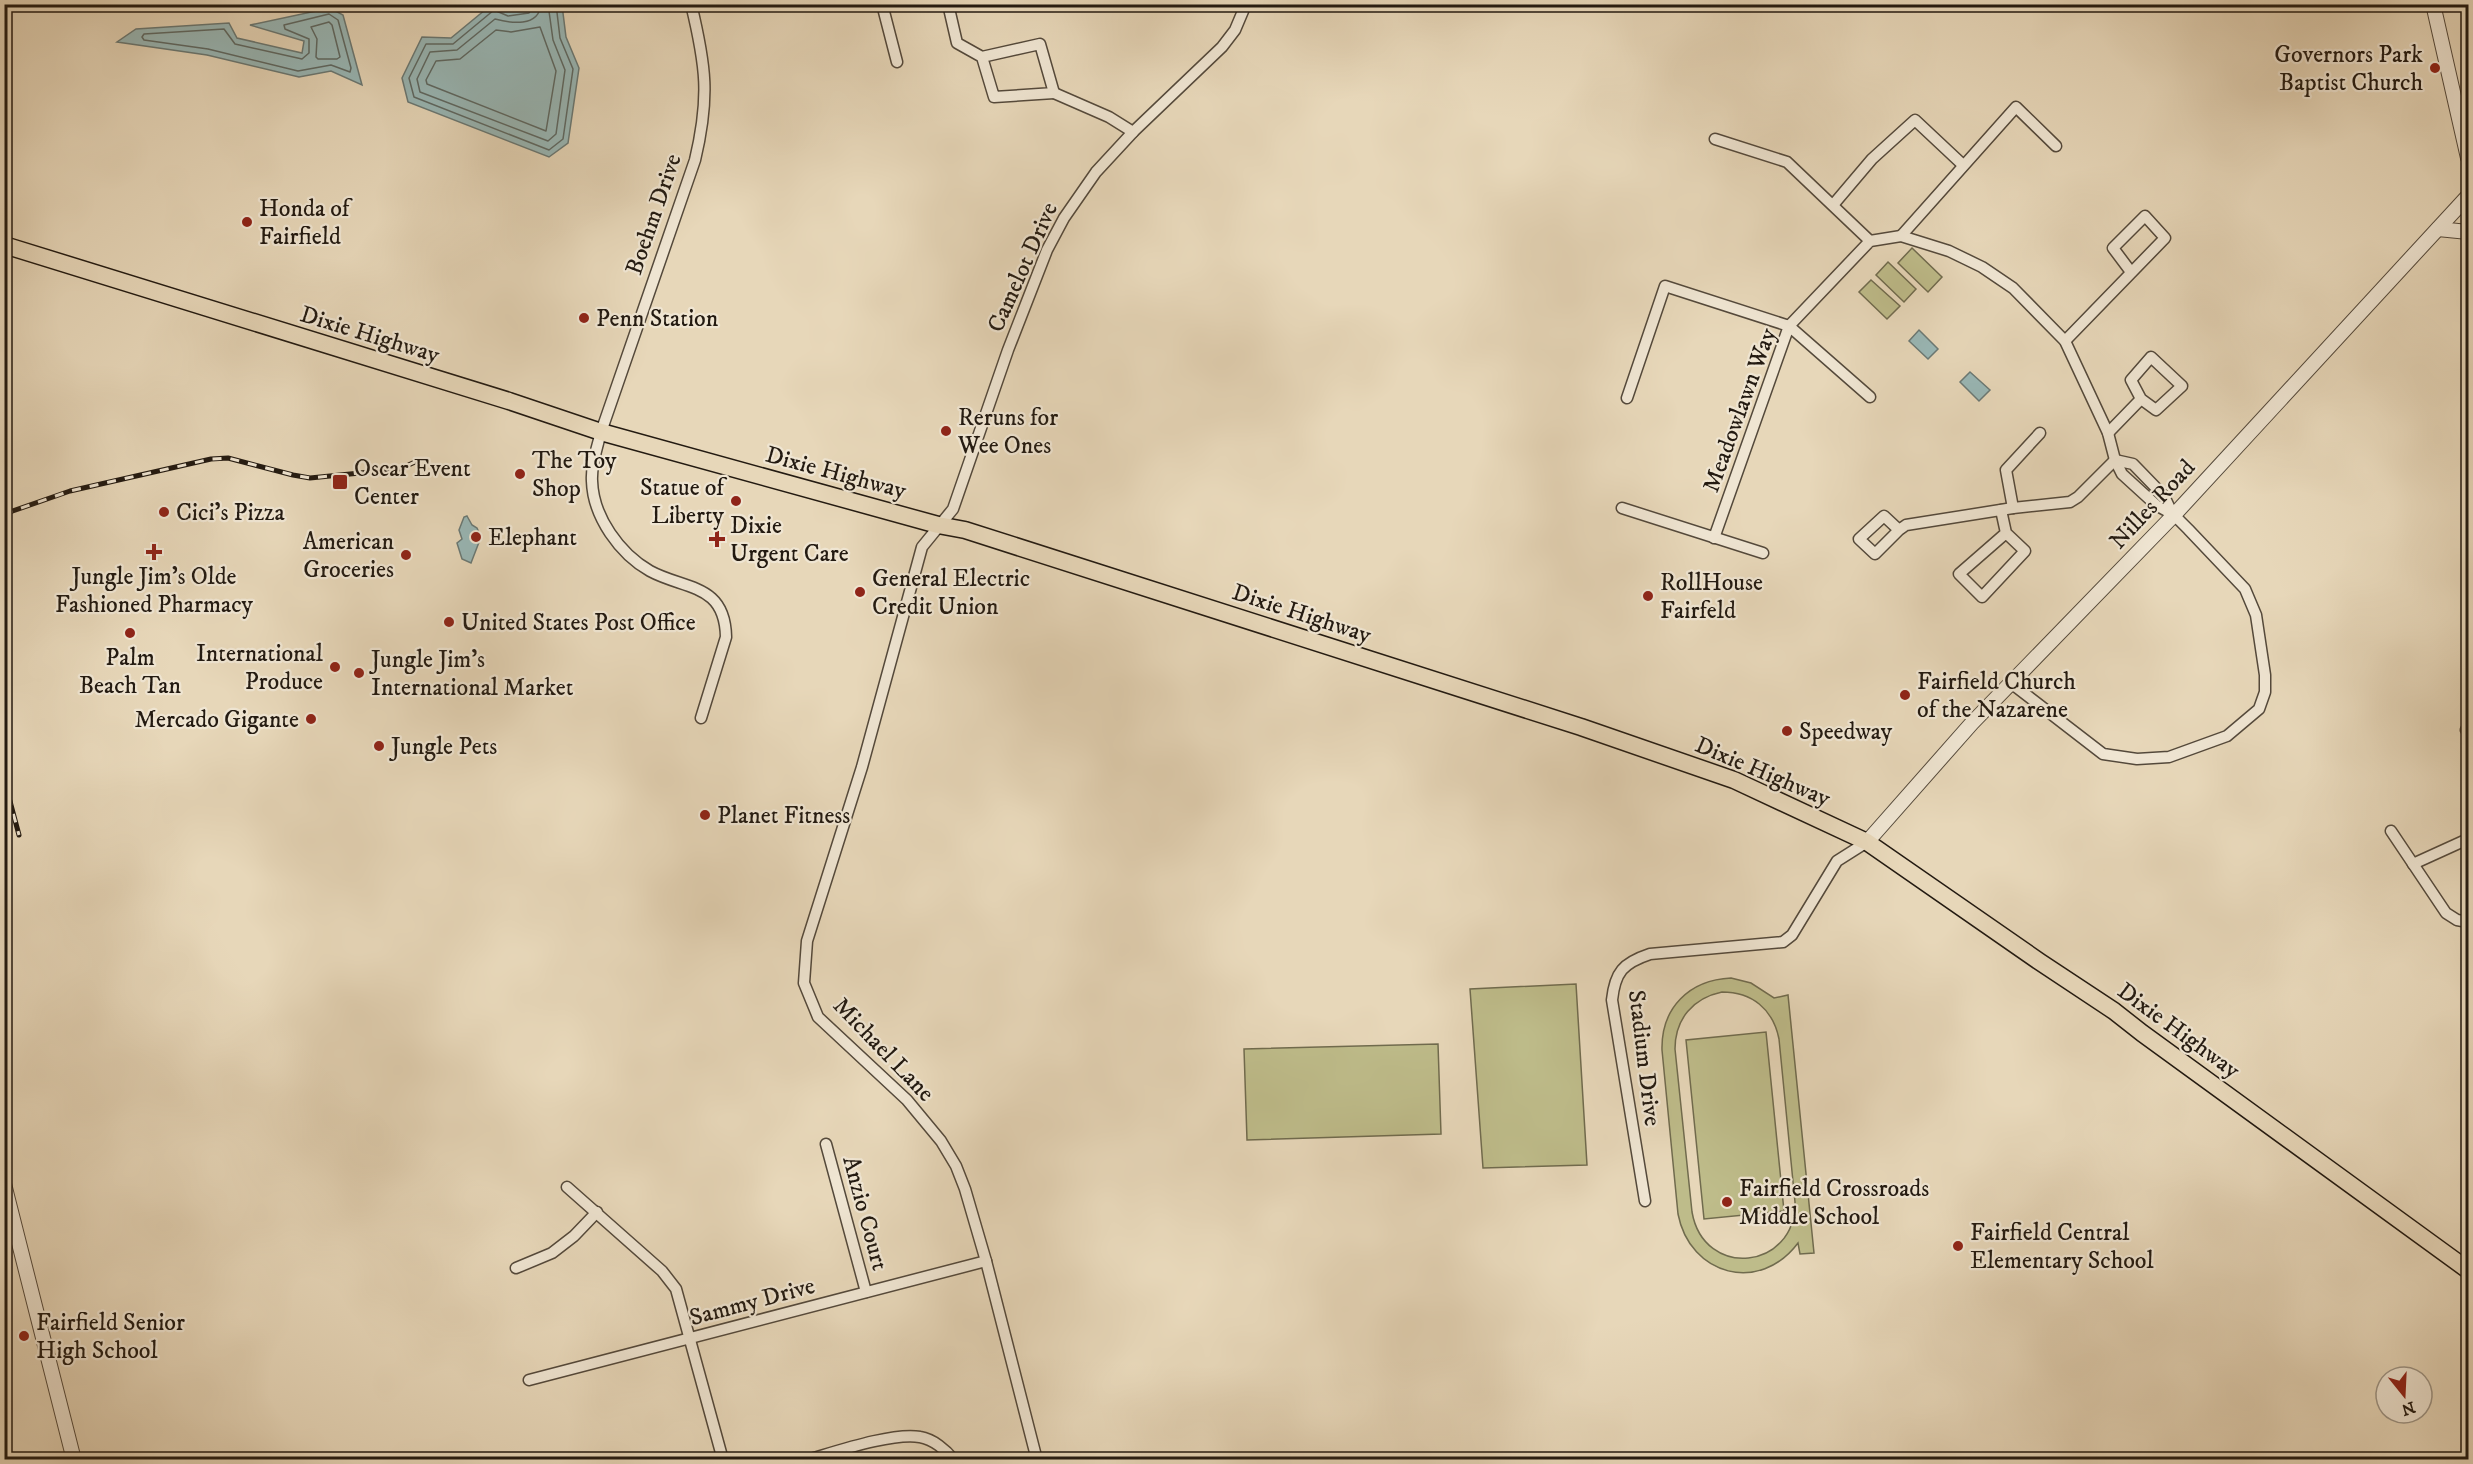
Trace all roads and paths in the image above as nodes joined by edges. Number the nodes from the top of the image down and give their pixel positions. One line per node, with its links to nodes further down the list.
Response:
1 (691, 4): 28 (street, Boehm Drive)
2 (882, 4): 7 (street)
3 (948, 4): 6 (street)
4 (1246, 4): 10 (street, Camelot Drive)
5 (2433, 4): 9 (street)
6 (982, 57): 8 (street); 8 (street)
7 (897, 62)
8 (1054, 93): 10 (street)
9 (2464, 118): 13 (street)
10 (1133, 132): 36 (street, Camelot Drive)
11 (1715, 139): 16 (street)
12 (2056, 146): 14 (street)
13 (2469, 158)
14 (1963, 165): 16 (street); 19 (street)
15 (2469, 196): 17 (street, Nilles Road)
16 (1833, 205): 20 (street)
17 (2438, 230): 18 (street); 35 (street, Nilles Road)
18 (2469, 232)
19 (1900, 236): 20 (street); 24 (street)
20 (1870, 241): 23 (street)
21 (4, 245): 28 (main road, Dixie Highway)
22 (2131, 272): 22 (street); 24 (street)
23 (1790, 326): 25 (street, Meadowlawn Way); 26 (street); 39 (street, Meadowlawn Way)
24 (2065, 341): 30 (street)
25 (1870, 397)
26 (1627, 398)
27 (2141, 399): 27 (street); 30 (street)
28 (601, 432): 36 (main road, Dixie Highway); 42 (street, Boehm Drive)
29 (2040, 433): 33 (street)
30 (2108, 433): 31 (street)
31 (2115, 460): 33 (street); 35 (street)
32 (1622, 508): 39 (street)
33 (2013, 508): 34 (street)
34 (2001, 510): 37 (street); 38 (street)
35 (2174, 515): 41 (street, Nilles Road); 41 (street)
36 (938, 525): 45 (main road, Dixie Highway); 53 (street, Michael Lane)
37 (1899, 530)
38 (2006, 533): 38 (street)
39 (1714, 538): 40 (street)
40 (1763, 553)
41 (2011, 682): 45 (street, Nilles Road)
42 (701, 718)
43 (2391, 831): 46 (street)
44 (2469, 838): 46 (street)
45 (1867, 842): 51 (street, Stadium Drive); 55 (main road, Dixie Highway)
46 (2413, 864): 47 (street)
47 (2469, 922)
48 (826, 1144): 56 (street, Anzio Court)
49 (4, 1184): 59 (street)
50 (567, 1187): 52 (street)
51 (1645, 1201)
52 (597, 1212): 54 (street); 57 (street)
53 (986, 1261): 56 (street, Sammy Drive); 63 (street, Michael Lane)
54 (516, 1268)
55 (2469, 1270)
56 (866, 1292): 57 (street, Sammy Drive)
57 (691, 1339): 58 (street, Sammy Drive); 60 (street)
58 (529, 1380)
59 (74, 1460)
60 (723, 1460)
61 (807, 1460): 62 (street)
62 (954, 1460)
63 (1037, 1460)

